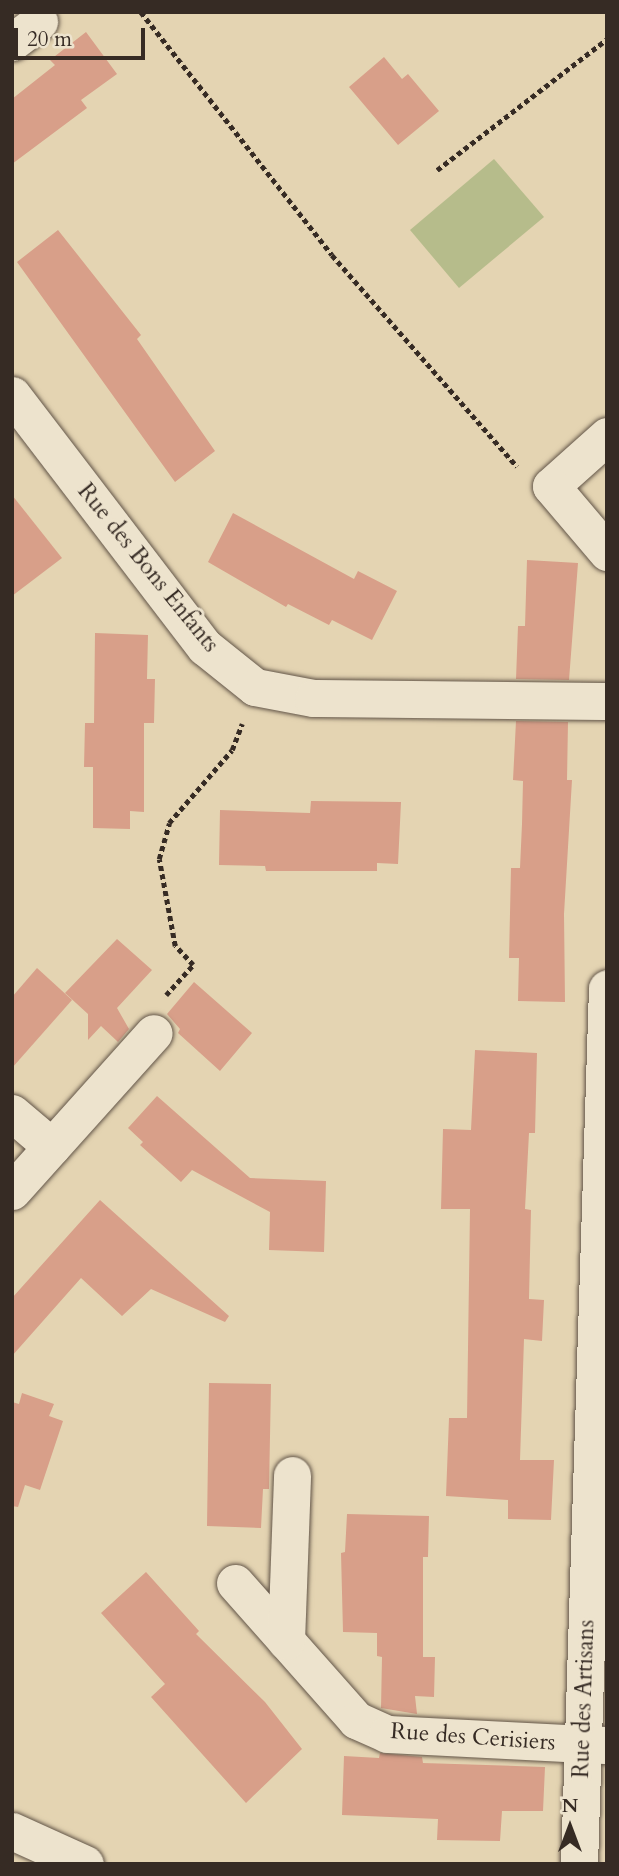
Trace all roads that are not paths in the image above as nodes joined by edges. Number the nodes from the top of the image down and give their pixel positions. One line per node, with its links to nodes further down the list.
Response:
1 (12, 395): 4 (street, Rue des Bons Enfants)
2 (607, 436): 3 (street)
3 (607, 552)
4 (607, 701)
5 (607, 988): 13 (street, Rue des Artisans)
6 (155, 1033): 8 (street)
7 (12, 1113): 8 (street)
8 (52, 1147): 9 (street)
9 (12, 1191)
10 (292, 1475): 12 (street)
11 (235, 1583): 12 (street, Rue des Cerisiers)
12 (286, 1641): 13 (street, Rue des Cerisiers)
13 (595, 1744): 16 (street, Rue des Artisans)
14 (12, 1831): 15 (street)
15 (85, 1864)
16 (579, 1864)

